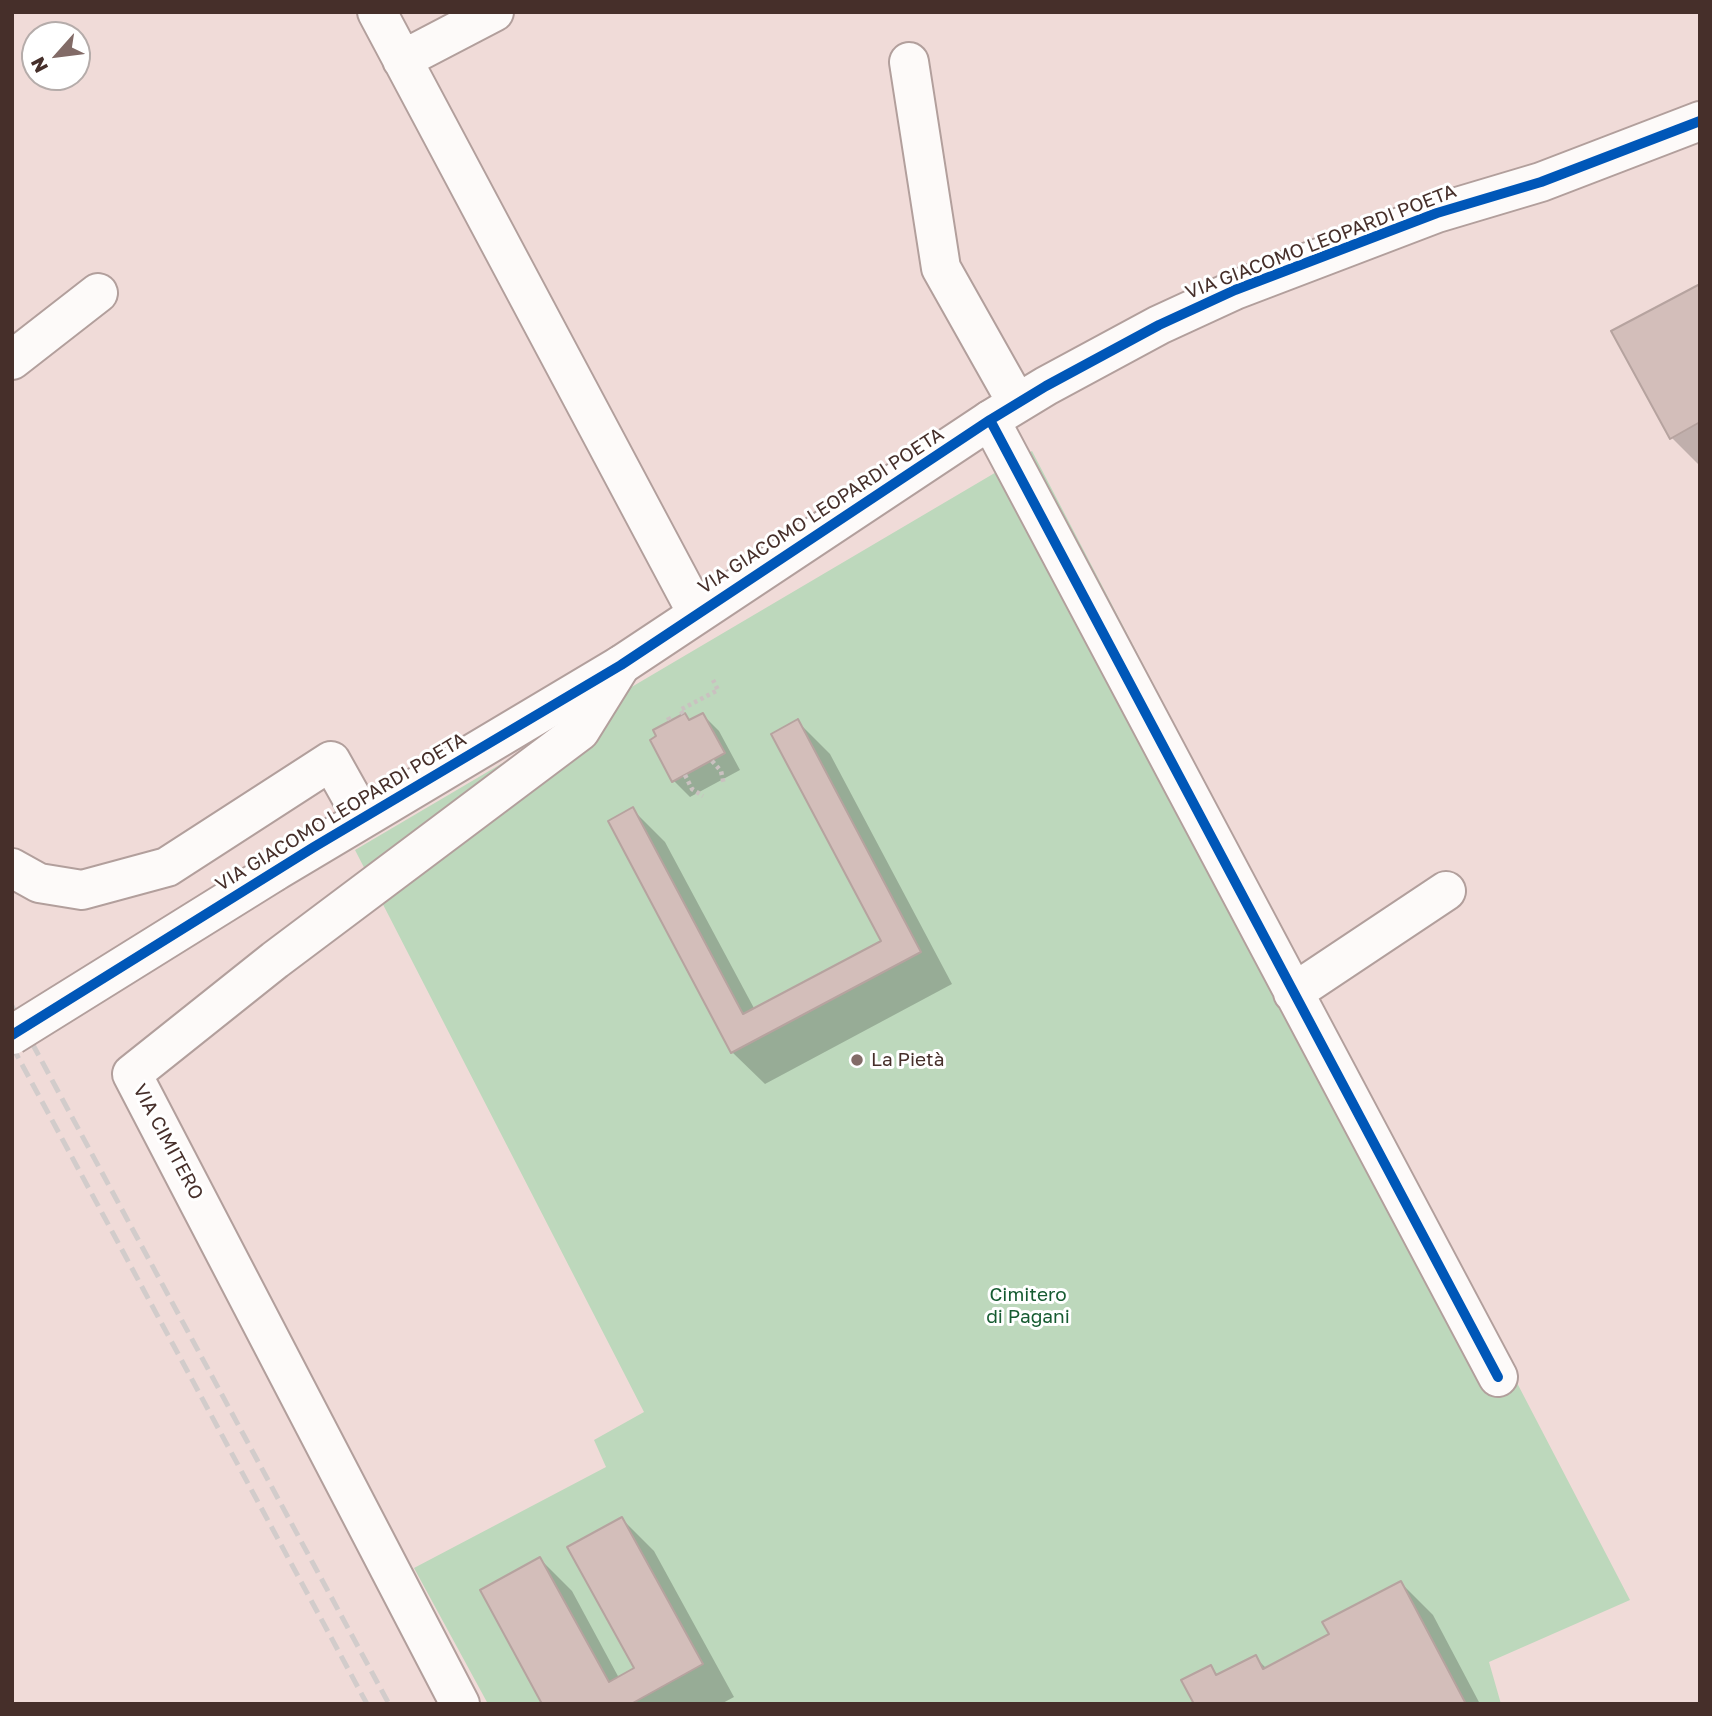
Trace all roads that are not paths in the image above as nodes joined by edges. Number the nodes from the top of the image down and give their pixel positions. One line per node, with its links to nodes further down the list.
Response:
1 (377, 12): 3 (street)
2 (494, 12): 3 (street)
3 (402, 60): 9 (street)
4 (909, 62): 8 (street)
5 (1700, 121): 8 (street, VIA GIACOMO LEOPARDI POETA)
6 (98, 293): 7 (street)
7 (12, 360)
8 (1004, 412): 9 (street, VIA GIACOMO LEOPARDI POETA); 14 (street)
9 (697, 613): 10 (street, VIA GIACOMO LEOPARDI POETA)
10 (621, 665): 11 (street, VIA GIACOMO LEOPARDI POETA); 17 (street, VIA CIMITERO)
11 (363, 818): 12 (street); 15 (street, VIA GIACOMO LEOPARDI POETA, bridge)
12 (12, 867)
13 (1446, 891): 14 (street)
14 (1293, 993): 16 (street)
15 (12, 1035)
16 (1498, 1377)
17 (460, 1704)

